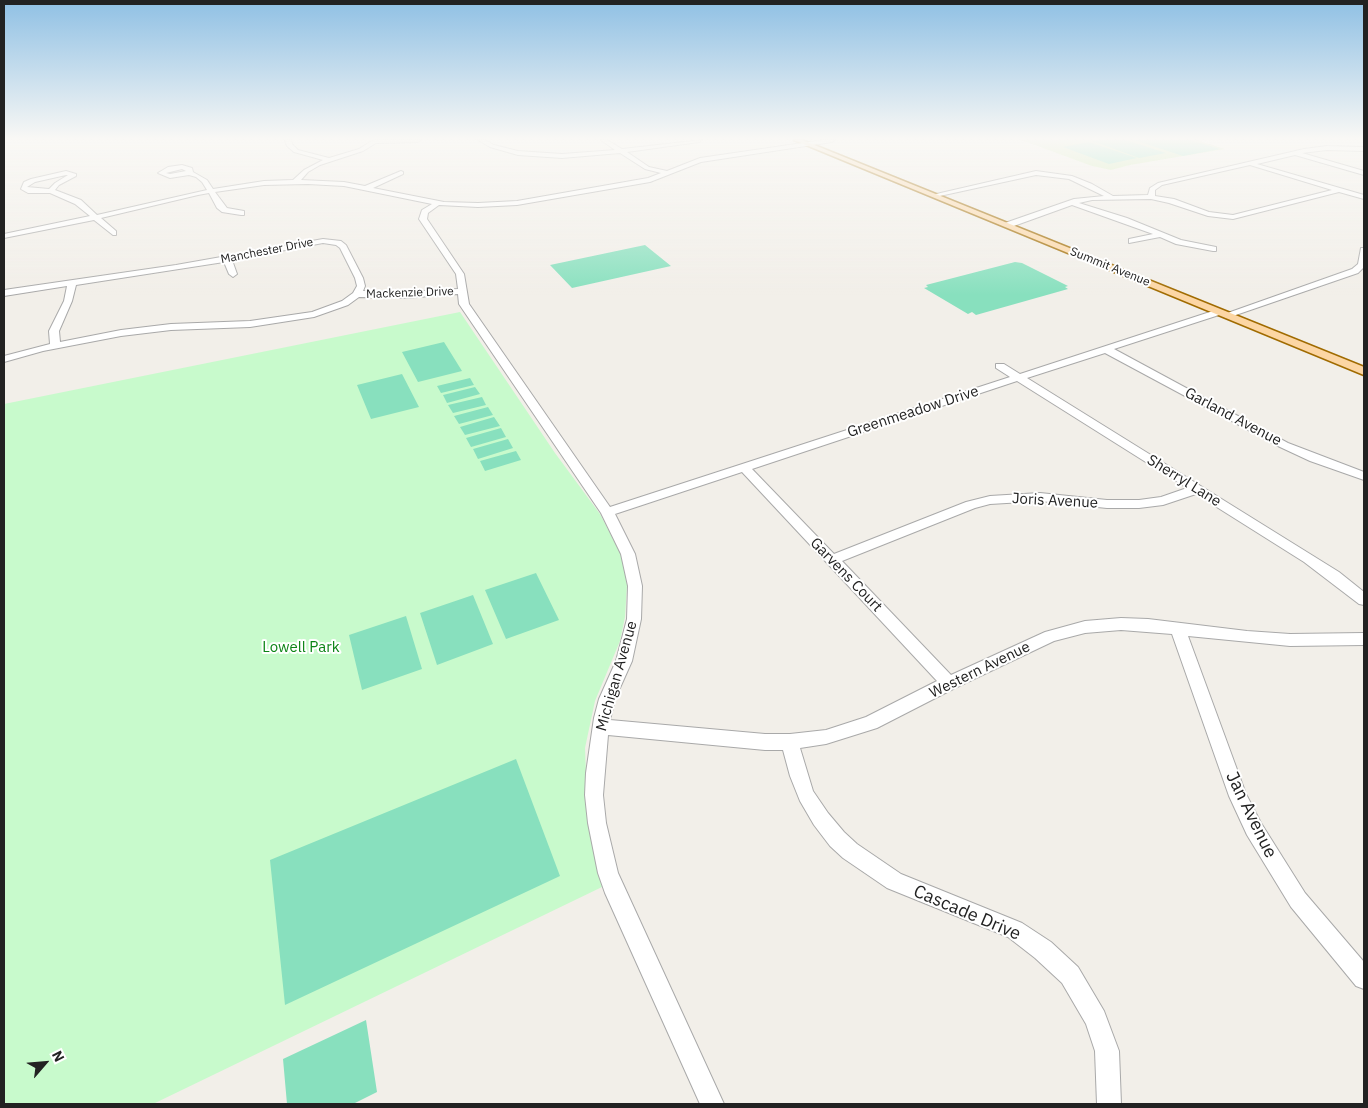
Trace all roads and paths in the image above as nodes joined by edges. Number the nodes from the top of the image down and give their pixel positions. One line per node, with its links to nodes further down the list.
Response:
1 (52, 192): 19 (street)
2 (198, 192): 19 (street)
3 (212, 192): 18 (street)
4 (384, 192): 17 (street)
5 (585, 192): 17 (street)
6 (927, 192): 12 (main road, Summit Avenue)
7 (950, 192): 12 (street)
8 (1100, 192): 14 (street)
9 (1152, 192): 13 (street)
10 (1332, 192): 13 (street)
11 (1345, 192): 15 (street)
12 (935, 195): 20 (main road, Summit Avenue)
13 (1151, 196): 14 (street)
14 (1111, 197): 16 (street)
15 (1364, 197)
16 (1073, 202): 20 (street); 24 (street)
17 (437, 203): 33 (street, Michigan Avenue)
18 (241, 213)
19 (94, 215): 21 (street); 22 (street); 25 (street)
20 (1008, 225): 36 (main road, Summit Avenue)
21 (4, 231)
22 (113, 233)
23 (344, 235): 27 (street)
24 (1160, 235): 26 (street); 28 (street)
25 (4, 236)
26 (1132, 241)
27 (333, 242): 30 (street, Manchester Drive); 35 (street, Manchester Drive)
28 (1213, 249)
29 (1364, 250): 36 (street, Greenmeadow Drive)
30 (227, 259): 31 (street); 32 (street, Manchester Drive)
31 (233, 274)
32 (72, 283): 34 (street, Manchester Drive); 37 (street)
33 (462, 291): 35 (street, Mackenzie Drive); 48 (street, Michigan Avenue)
34 (4, 293)
35 (358, 294): 37 (street)
36 (1223, 313): 38 (street, Greenmeadow Drive); 43 (main road, Summit Avenue)
37 (55, 345): 39 (street)
38 (1106, 349): 44 (street, Greenmeadow Drive); 46 (street, Garland Avenue)
39 (20, 353): 40 (street); 41 (street)
40 (4, 354)
41 (4, 359)
42 (1000, 366): 44 (street, Sherryl Lane)
43 (1364, 371)
44 (1019, 377): 45 (street, Greenmeadow Drive); 47 (street, Sherryl Lane)
45 (744, 467): 48 (street, Greenmeadow Drive); 49 (street, Garvens Court)
46 (1364, 476)
47 (1198, 490): 49 (street, Joris Avenue); 50 (street, Sherryl Lane)
48 (607, 512): 54 (street, Michigan Avenue)
49 (832, 560): 53 (street, Garvens Court)
50 (1364, 600)
51 (1178, 629): 52 (street, Western Avenue); 53 (street, Western Avenue); 56 (street, Jan Avenue)
52 (1364, 639)
53 (949, 683): 55 (street, Western Avenue)
54 (601, 726): 55 (street, Western Avenue); 57 (street, Michigan Avenue)
55 (790, 742): 58 (street, Cascade Drive)
56 (1364, 978)
57 (712, 1104)
58 (1109, 1104)

